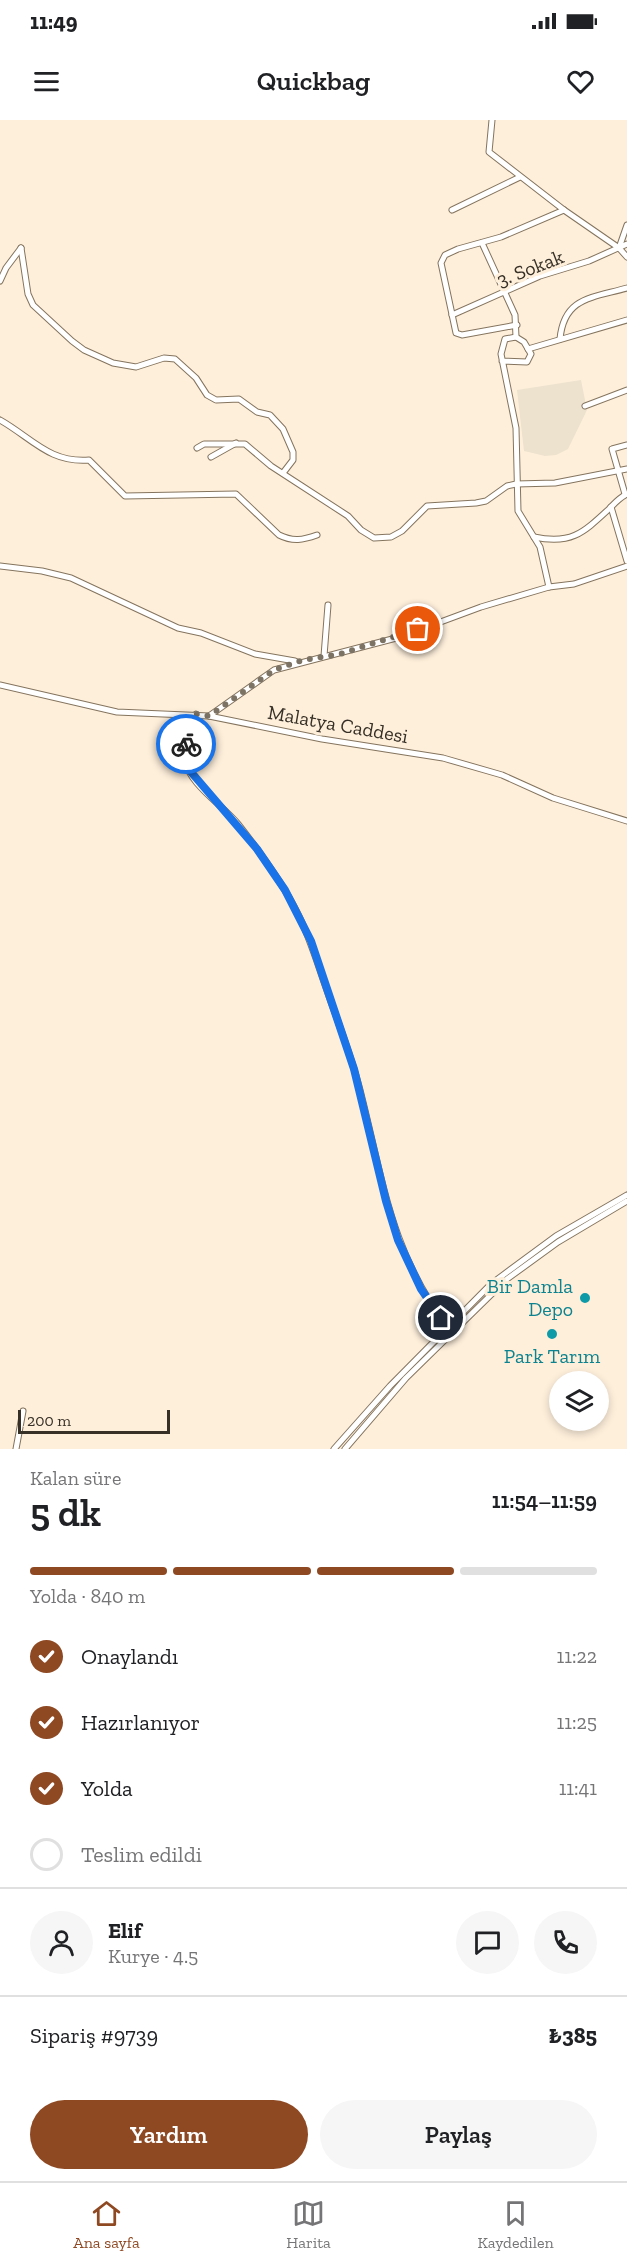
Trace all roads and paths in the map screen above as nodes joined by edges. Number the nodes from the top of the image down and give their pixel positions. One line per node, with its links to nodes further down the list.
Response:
1 (492, 120): 2 (street)
2 (520, 177): 3 (street); 4 (street)
3 (452, 210)
4 (564, 210): 6 (street); 8 (street)
5 (627, 225): 8 (street)
6 (482, 243): 12 (street); 13 (street)
7 (627, 244): 8 (street, 3. Sokak)
8 (619, 248): 9 (street); 12 (street, 3. Sokak)
9 (627, 257)
10 (0, 281): 29 (street)
11 (627, 288): 17 (street)
12 (507, 293): 13 (street, 3. Sokak); 15 (street)
13 (452, 315): 15 (street)
14 (627, 320): 17 (street)
15 (517, 325): 16 (street)
16 (516, 337): 18 (street); 19 (street)
17 (560, 339): 18 (street)
18 (528, 349): 19 (street)
19 (502, 361): 30 (street)
20 (627, 390): 21 (street)
21 (585, 406)
22 (0, 420): 33 (street)
23 (237, 442): 25 (street); 26 (street); 29 (street)
24 (627, 445): 28 (street)
25 (197, 448)
26 (211, 458)
27 (627, 469): 28 (street)
28 (616, 470): 30 (street); 31 (street)
29 (283, 473): 30 (street)
30 (516, 484): 34 (street)
31 (626, 494): 32 (street)
32 (611, 507): 34 (street); 35 (street)
33 (317, 535)
34 (534, 537): 38 (street)
35 (627, 561)
36 (0, 566): 41 (street)
37 (627, 566): 38 (street)
38 (549, 587): 40 (street)
39 (328, 605): 40 (street)
40 (324, 656): 41 (street)
41 (297, 662): 44 (street)
42 (0, 685): 43 (street, Malatya Caddesi)
43 (196, 714): 44 (street, Malatya Caddesi); 48 (street)
44 (209, 716): 45 (street, Malatya Caddesi)
45 (627, 821)
46 (627, 1195): 48 (street)
47 (627, 1201): 52 (street)
48 (449, 1329): 51 (street)
49 (23, 1411): 50 (street)
50 (16, 1449)
51 (334, 1449)
52 (345, 1449)

